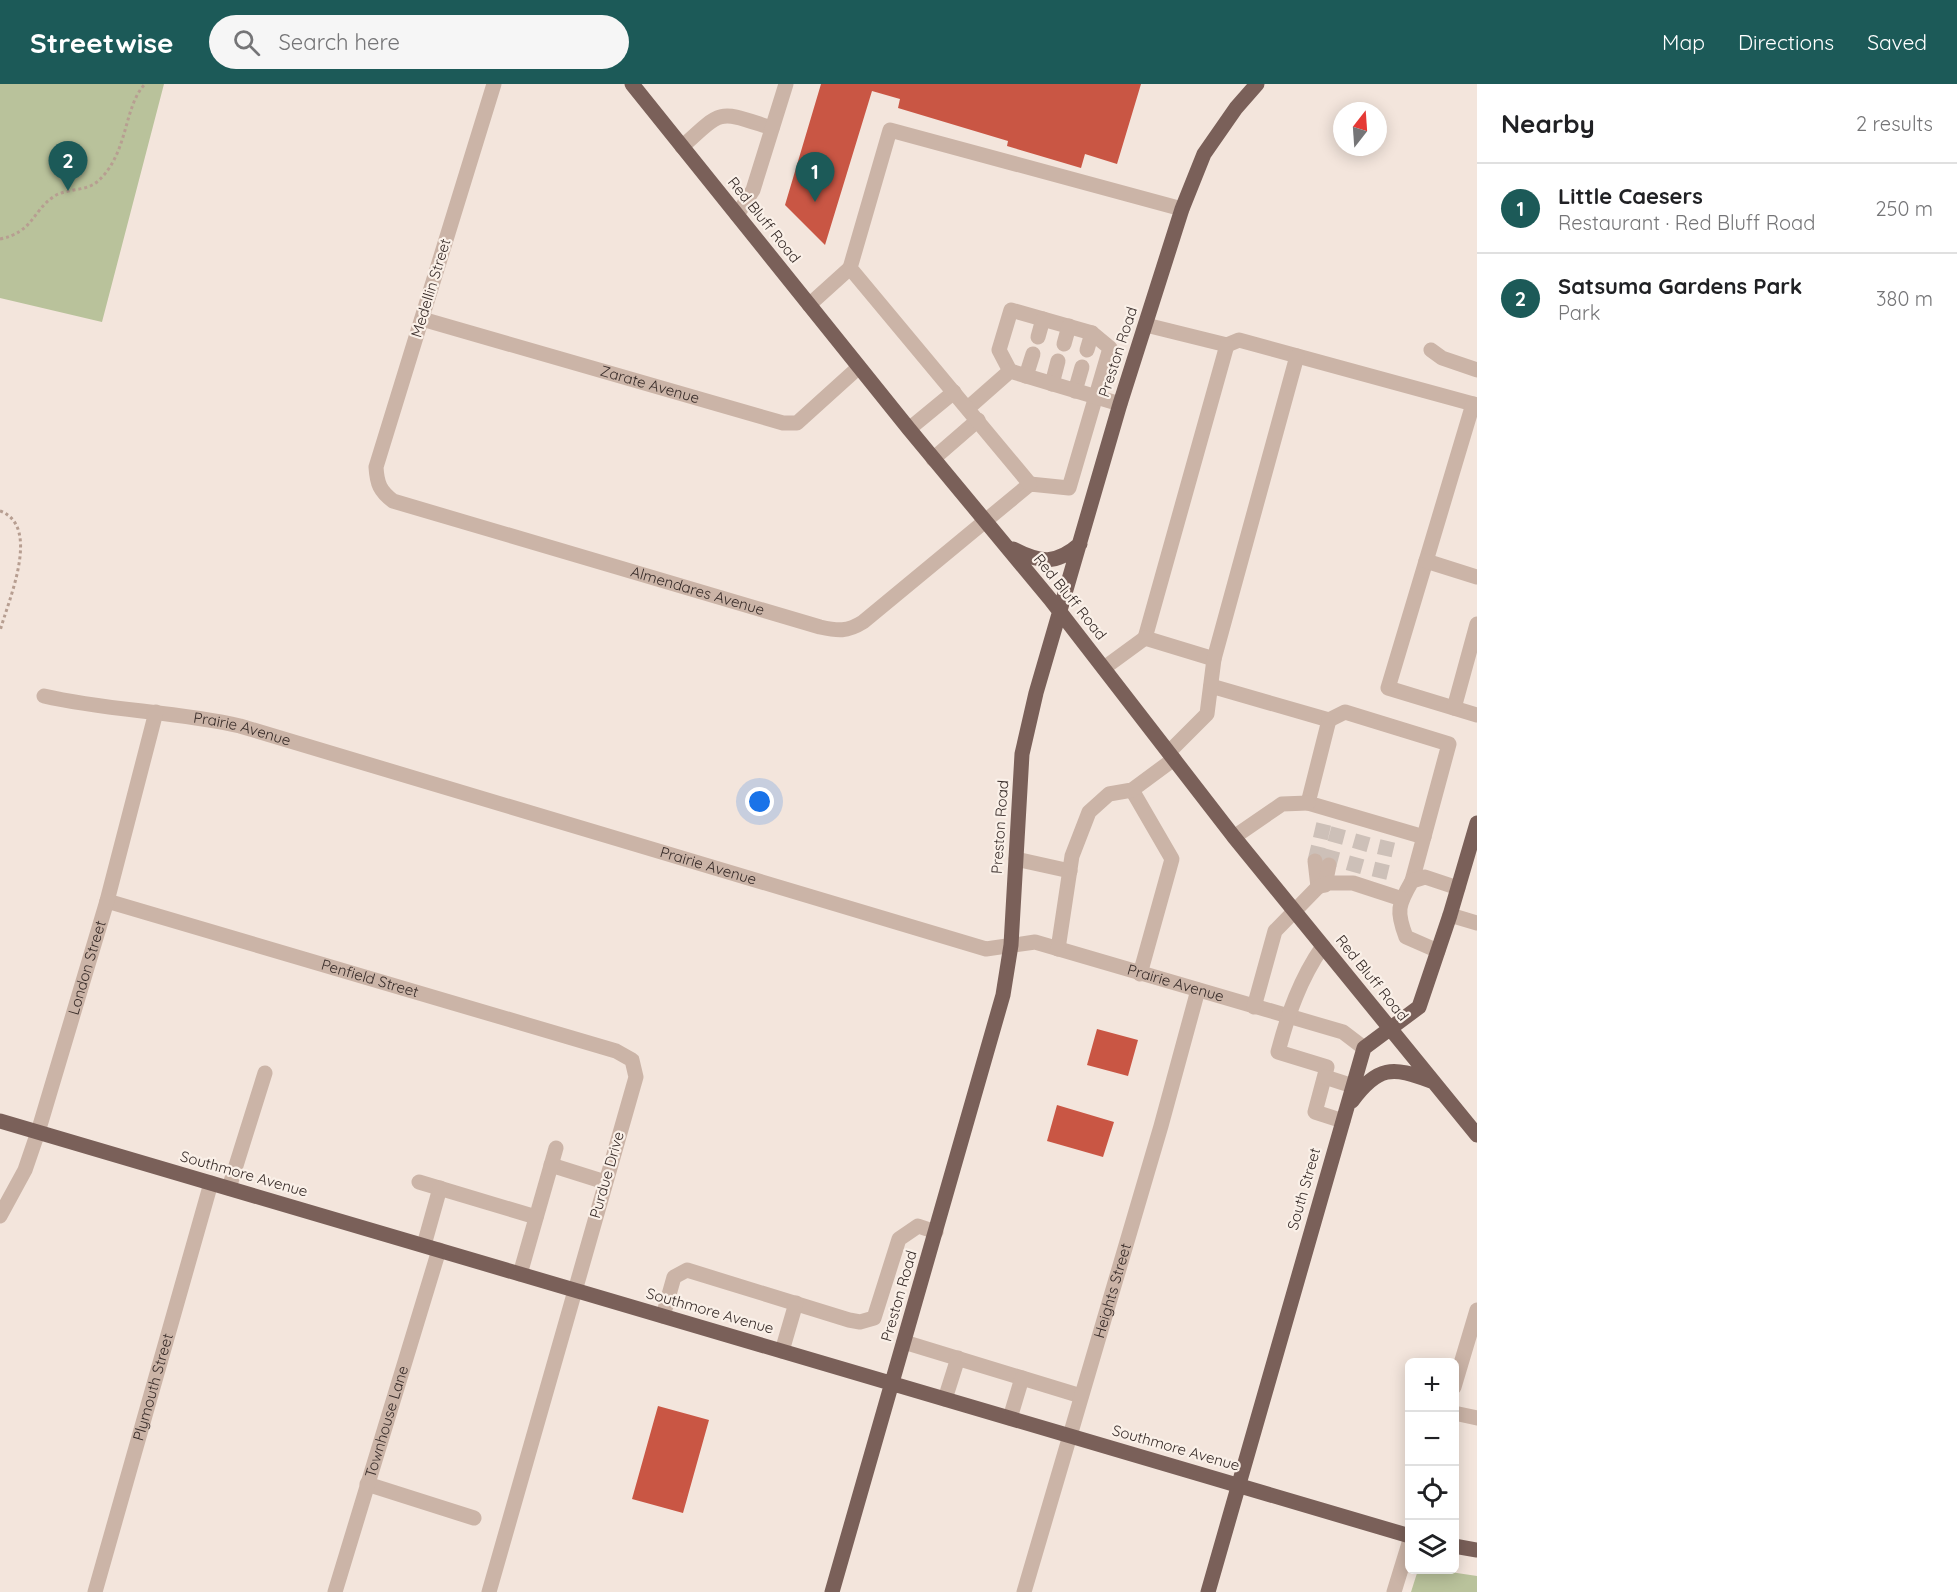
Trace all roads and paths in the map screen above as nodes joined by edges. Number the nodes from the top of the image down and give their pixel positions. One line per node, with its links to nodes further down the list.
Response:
1 (146, 84): 10 (path)
2 (494, 84): 13 (street, Medellin Street)
3 (632, 84): 7 (main road, Red Bluff Road)
4 (786, 84): 6 (street)
5 (1257, 84): 8 (main road, Preston Road)
6 (772, 128): 7 (street); 9 (street)
7 (682, 147): 9 (main road, Red Bluff Road)
8 (1182, 209): 11 (street); 15 (main road, Preston Road)
9 (737, 215): 12 (main road, Red Bluff Road)
10 (0, 239)
11 (850, 268): 12 (street); 33 (street)
12 (809, 305): 26 (main road, Red Bluff Road)
13 (422, 319): 26 (street, Zarate Avenue); 44 (street, Medellin Street)
14 (1043, 319): 16 (street); 18 (street); 29 (street)
15 (1146, 325): 20 (street); 35 (main road, Preston Road)
16 (1069, 326): 17 (street); 19 (street)
17 (1092, 333): 21 (street); 34 (street)
18 (1038, 337)
19 (1064, 344)
20 (1227, 345): 24 (street); 54 (street)
21 (1087, 350)
22 (1431, 350): 28 (street)
23 (1033, 354): 30 (street)
24 (1297, 356): 36 (street); 55 (street)
25 (1059, 361): 31 (street)
26 (859, 367): 39 (main road, Red Bluff Road)
27 (1082, 367): 32 (street)
28 (1477, 370)
29 (1010, 371): 30 (street); 37 (street)
30 (1026, 376): 31 (street)
31 (1052, 384): 32 (street)
32 (1075, 391): 34 (street)
33 (954, 392): 37 (street); 39 (street)
34 (1095, 397): 35 (street); 42 (street)
35 (1120, 404): 43 (main road, Preston Road)
36 (1475, 405): 49 (street)
37 (968, 408): 38 (street)
38 (978, 420): 40 (street); 41 (street)
39 (909, 429): 40 (main road, Red Bluff Road)
40 (933, 459): 46 (main road, Red Bluff Road)
41 (1030, 484): 42 (street); 46 (street, Almendares Avenue)
42 (1069, 488): 43 (street)
43 (1095, 492): 47 (main road, Preston Road)
44 (382, 493): 46 (street, Almendares Avenue)
45 (0, 511): 53 (path)
46 (986, 523): 48 (main road, Red Bluff Road)
47 (1080, 544): 48 (main road); 51 (main road, Preston Road)
48 (1004, 545): 51 (main road, Red Bluff Road)
49 (1426, 561): 50 (street); 59 (street)
50 (1477, 577)
51 (1061, 613): 56 (main road, Red Bluff Road); 69 (main road, Preston Road)
52 (1477, 624): 59 (street)
53 (0, 631)
54 (1145, 639): 55 (street); 56 (street)
55 (1214, 659): 57 (street)
56 (1104, 668): 63 (main road, Red Bluff Road)
57 (1211, 686): 62 (street); 63 (street)
58 (44, 696): 60 (street, Prairie Avenue)
59 (1454, 708): 61 (street)
60 (156, 712): 76 (street, London Street); 80 (street, Prairie Avenue)
61 (1477, 715)
62 (1329, 720): 65 (street); 68 (street)
63 (1171, 756): 64 (street); 67 (main road, Red Bluff Road)
64 (1132, 790): 71 (street); 84 (street)
65 (1308, 803): 67 (street); 68 (street)
66 (1477, 823): 74 (main road)
67 (1234, 837): 77 (main road, Red Bluff Road)
68 (1424, 837): 72 (street)
69 (1016, 859): 71 (street); 80 (main road, Preston Road)
70 (1322, 863): 73 (street)
71 (1070, 872): 82 (street)
72 (1412, 881): 74 (street); 75 (street)
73 (1322, 886): 75 (street); 77 (street)
74 (1458, 888): 78 (main road)
75 (1402, 898): 83 (street)
76 (107, 901): 90 (street, Penfield Street); 97 (street, London Street)
77 (1294, 911): 81 (main road, Red Bluff Road); 86 (street)
78 (1450, 915): 79 (street); 83 (main road)
79 (1477, 922)
80 (1011, 945): 82 (street, Prairie Avenue); 108 (main road, Preston Road)
81 (1323, 946): 87 (street); 88 (main road, Red Bluff Road)
82 (1058, 949): 84 (street, Prairie Avenue)
83 (1438, 951): 88 (main road)
84 (1140, 974): 85 (street, Prairie Avenue)
85 (1198, 990): 86 (street, Prairie Avenue); 122 (street, Heights Street)
86 (1254, 1006): 87 (street, Prairie Avenue)
87 (1287, 1016): 89 (street, Prairie Avenue); 92 (street)
88 (1389, 1028): 89 (main road); 93 (main road, Red Bluff Road)
89 (1364, 1048): 94 (main road, South Street)
90 (632, 1060): 102 (street, Purdue Drive)
91 (265, 1073): 104 (street)
92 (1324, 1077): 94 (street); 95 (street)
93 (1433, 1082): 95 (main road); 98 (main road, Red Bluff Road)
94 (1353, 1086): 95 (main road, South Street)
95 (1344, 1114): 129 (main road, South Street)
96 (0, 1121): 97 (main road, Southmore Avenue)
97 (38, 1132): 103 (main road, Southmore Avenue); 106 (street, London Street)
98 (1477, 1135)
99 (556, 1148): 100 (street)
100 (550, 1165): 102 (street); 107 (street)
101 (419, 1182): 105 (street)
102 (605, 1182): 112 (street, Purdue Drive)
103 (211, 1183): 104 (main road, Southmore Avenue); 135 (street, Plymouth Street)
104 (229, 1188): 109 (main road, Southmore Avenue)
105 (440, 1188): 107 (street); 109 (street)
106 (0, 1216)
107 (536, 1217): 111 (street)
108 (936, 1232): 113 (street); 116 (main road, Preston Road)
109 (424, 1245): 110 (main road, Southmore Avenue)
110 (439, 1250): 111 (main road, Southmore Avenue); 128 (street, Townhouse Lane)
111 (520, 1274): 112 (main road, Southmore Avenue)
112 (574, 1290): 115 (main road, Southmore Avenue); 137 (street, Purdue Drive)
113 (796, 1304): 115 (street); 117 (street)
114 (1477, 1310): 119 (street)
115 (663, 1316): 117 (main road, Southmore Avenue)
116 (904, 1342): 118 (street); 121 (main road, Preston Road)
117 (782, 1351): 121 (main road, Southmore Avenue)
118 (958, 1359): 120 (street); 123 (street)
119 (1459, 1373)
120 (1022, 1378): 122 (street); 125 (street)
121 (892, 1383): 123 (main road, Southmore Avenue); 138 (main road, Preston Road)
122 (1081, 1396): 127 (street, Heights Street)
123 (945, 1399): 125 (main road, Southmore Avenue)
124 (1459, 1414): 126 (street)
125 (1010, 1418): 127 (main road, Southmore Avenue)
126 (1477, 1418)
127 (1069, 1436): 129 (main road, Southmore Avenue); 139 (street, Heights Street)
128 (367, 1485): 130 (street); 136 (street, Townhouse Lane)
129 (1239, 1485): 131 (main road, Southmore Avenue); 140 (main road, South Street)
130 (474, 1518)
131 (1405, 1536)
132 (1459, 1547): 133 (main road)
133 (1477, 1550)
134 (1405, 1555): 141 (street)
135 (95, 1592)
136 (334, 1592)
137 (489, 1592)
138 (832, 1592)
139 (1024, 1592)
140 (1208, 1592)
141 (1394, 1592)

